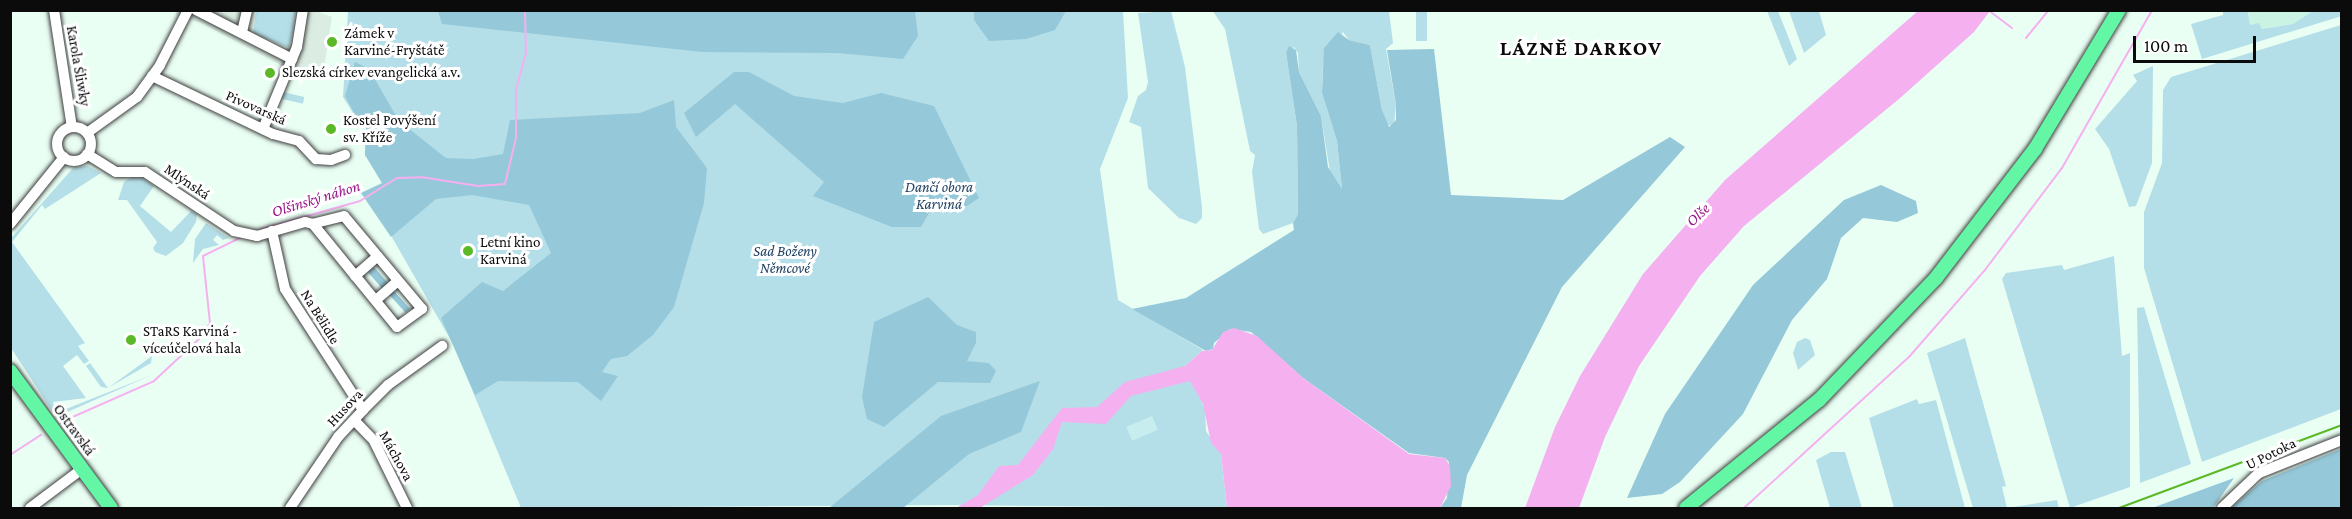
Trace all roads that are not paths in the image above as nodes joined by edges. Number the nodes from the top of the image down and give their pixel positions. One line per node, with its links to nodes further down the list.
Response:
1 (54, 10): 10 (street, Karola Śliwky)
2 (188, 10): 9 (street)
3 (196, 10): 7 (street)
4 (247, 10): 7 (street)
5 (303, 10): 8 (street)
6 (2119, 10): 34 (main road)
7 (242, 32): 8 (street)
8 (292, 59): 11 (street)
9 (152, 76): 11 (street, Pivovarská); 12 (street)
10 (72, 127): 12 (street); 15 (street)
11 (263, 129): 14 (street, Pivovarská)
12 (87, 133): 13 (street)
13 (87, 154): 15 (street); 18 (street, Mlýnská)
14 (345, 155)
15 (64, 158): 17 (street)
16 (309, 223): 18 (street); 19 (street); 20 (street)
17 (10, 224)
18 (272, 231): 26 (street, Na Bělidle)
19 (378, 256): 20 (street); 21 (street)
20 (355, 276): 22 (street)
21 (398, 281): 22 (street); 22 (street)
22 (376, 300)
23 (442, 346): 26 (street, Husova)
24 (10, 357): 25 (main road, Ostravská)
25 (15, 377): 29 (main road, Ostravská)
26 (363, 410): 27 (street, Husova)
27 (355, 421): 30 (street, Husova); 33 (street, Máchova)
28 (2342, 440): 35 (street, U Potoka)
29 (82, 469): 31 (street); 32 (main road, Ostravská)
30 (296, 505)
31 (30, 508)
32 (111, 508)
33 (407, 508)
34 (1686, 508)
35 (2222, 508)

